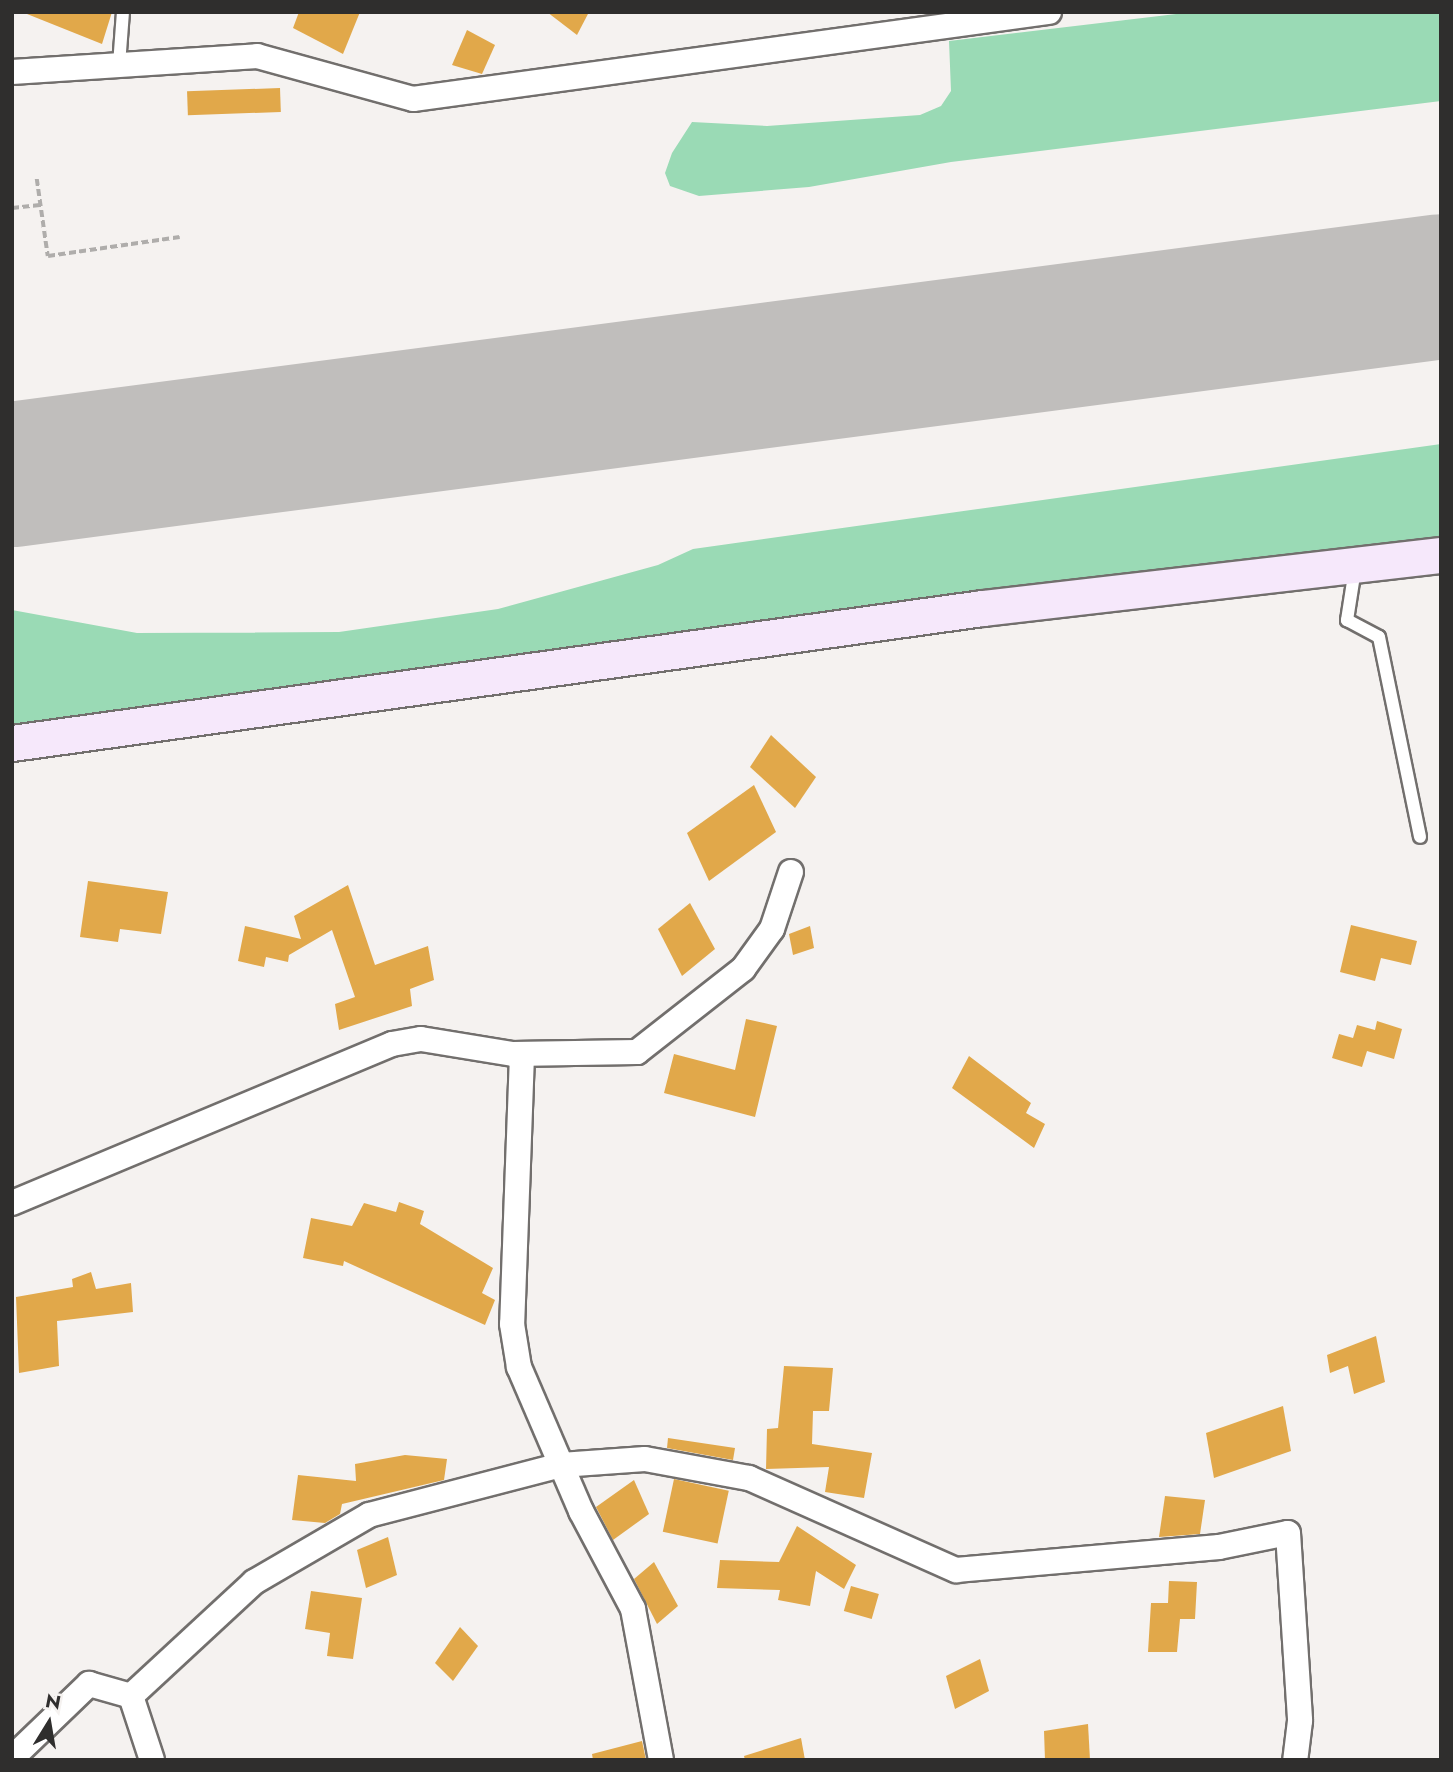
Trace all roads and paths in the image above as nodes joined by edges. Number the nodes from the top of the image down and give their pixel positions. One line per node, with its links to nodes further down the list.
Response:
1 (124, 12): 3 (lane)
2 (1049, 12): 3 (street)
3 (119, 65): 4 (street)
4 (12, 72)
5 (37, 179): 6 (path)
6 (40, 205): 7 (path); 8 (path)
7 (12, 208)
8 (180, 237)
9 (1441, 555): 10 (street)
10 (1356, 566): 11 (street); 12 (lane)
11 (12, 743)
12 (1420, 837)
13 (791, 872): 14 (street)
14 (522, 1055): 15 (street); 16 (street)
15 (12, 1203)
16 (561, 1465): 17 (street); 20 (street); 21 (street)
17 (131, 1696): 18 (street); 19 (street)
18 (12, 1758)
19 (152, 1760)
20 (661, 1760)
21 (1295, 1760)

